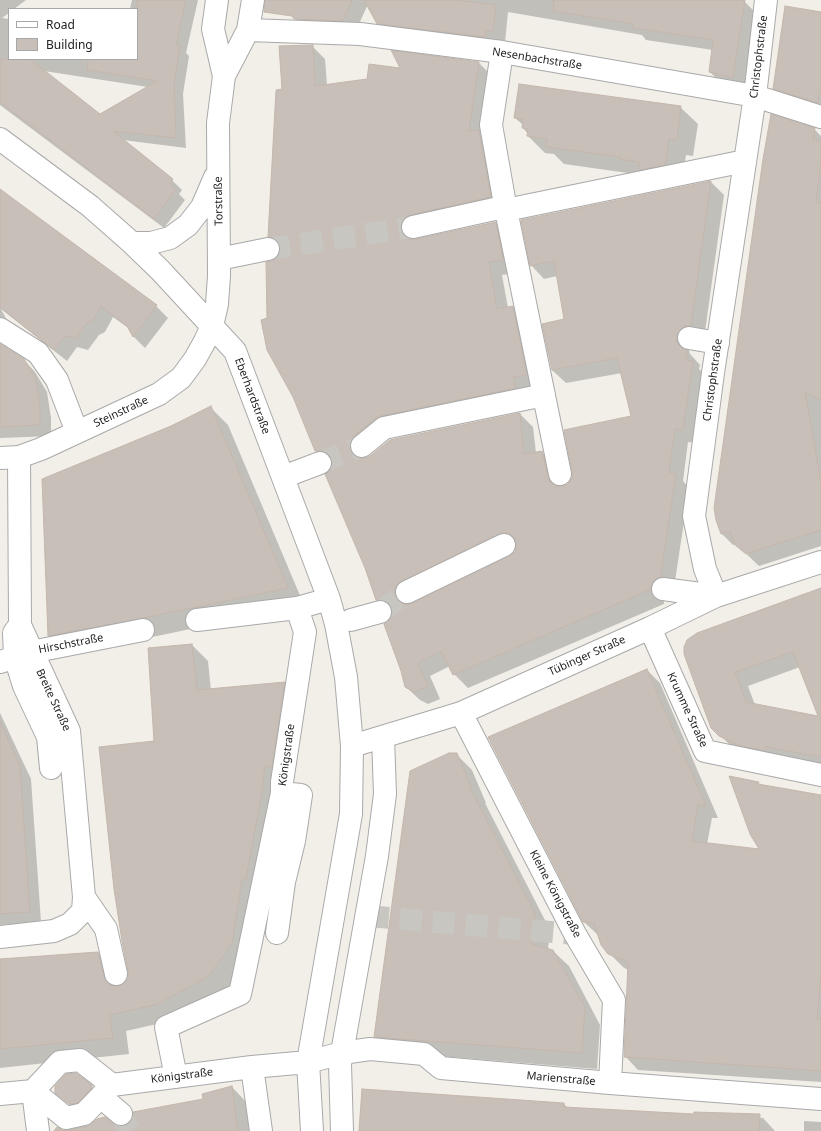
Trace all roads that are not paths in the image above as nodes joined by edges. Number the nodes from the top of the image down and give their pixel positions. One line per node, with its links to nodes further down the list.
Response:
1 (218, 0): 6 (street, Torstraße)
2 (253, 0): 4 (street, Torstraße)
3 (766, 0): 7 (street, Christophstraße)
4 (248, 30): 5 (street, Nesenbachstraße); 6 (street, Torstraße)
5 (502, 52): 7 (street, Nesenbachstraße); 12 (street)
6 (224, 76): 11 (street, Torstraße)
7 (755, 96): 8 (street, Nesenbachstraße); 10 (street, Christophstraße)
8 (821, 117)
9 (0, 139): 14 (street, Eberhardstraße)
10 (745, 161): 12 (street); 20 (street, Christophstraße)
11 (218, 170): 14 (street); 16 (street, Torstraße)
12 (506, 210): 13 (street); 21 (street)
13 (413, 226)
14 (132, 242): 17 (street, Eberhardstraße)
15 (268, 249): 16 (street)
16 (219, 259): 17 (street, Torstraße)
17 (212, 326): 22 (street, Steinstraße); 27 (street, Eberhardstraße)
18 (0, 330): 22 (street)
19 (689, 338): 20 (street)
20 (718, 343): 32 (street, Christophstraße)
21 (544, 395): 23 (street); 26 (street)
22 (77, 432): 24 (street, Steinstraße)
23 (362, 446)
24 (9, 458): 40 (street)
25 (320, 462): 27 (street)
26 (560, 474)
27 (283, 476): 33 (street, Eberhardstraße)
28 (504, 545): 31 (street)
29 (821, 562): 32 (street, Tübinger Straße)
30 (663, 589): 32 (street)
31 (407, 592)
32 (716, 596): 38 (street, Tübinger Straße)
33 (329, 599): 34 (street); 43 (street, Eberhardstraße)
34 (297, 608): 36 (street); 46 (street, Königstraße)
35 (380, 612): 37 (street)
36 (197, 620)
37 (351, 620)
38 (650, 628): 41 (street, Tübinger Straße); 45 (street, Krumme Straße)
39 (143, 630): 40 (street, Hirschstraße)
40 (15, 657): 44 (street); 47 (street, Breite Straße)
41 (461, 713): 42 (street, Tübinger Straße); 55 (street, Kleine Königstraße)
42 (383, 736): 43 (street, Tübinger Straße); 51 (street)
43 (352, 746): 52 (street)
44 (51, 768)
45 (821, 775)
46 (282, 793): 48 (street, Königstraße); 54 (street)
47 (84, 897): 49 (street, Breite Straße); 50 (street)
48 (277, 933)
49 (0, 937)
50 (116, 974)
51 (342, 1053): 52 (street, Marienstraße); 55 (street, Marienstraße); 64 (street)
52 (308, 1062): 53 (street, Königstraße); 63 (street)
53 (252, 1067): 54 (street, Königstraße); 62 (street)
54 (176, 1077): 57 (street, Königstraße)
55 (610, 1083): 59 (street, Marienstraße)
56 (33, 1091): 57 (street); 57 (street); 58 (street); 61 (street)
57 (106, 1091): 60 (street)
58 (0, 1094)
59 (821, 1099)
60 (121, 1114)
61 (38, 1131)
62 (261, 1131)
63 (312, 1131)
64 (342, 1131)

